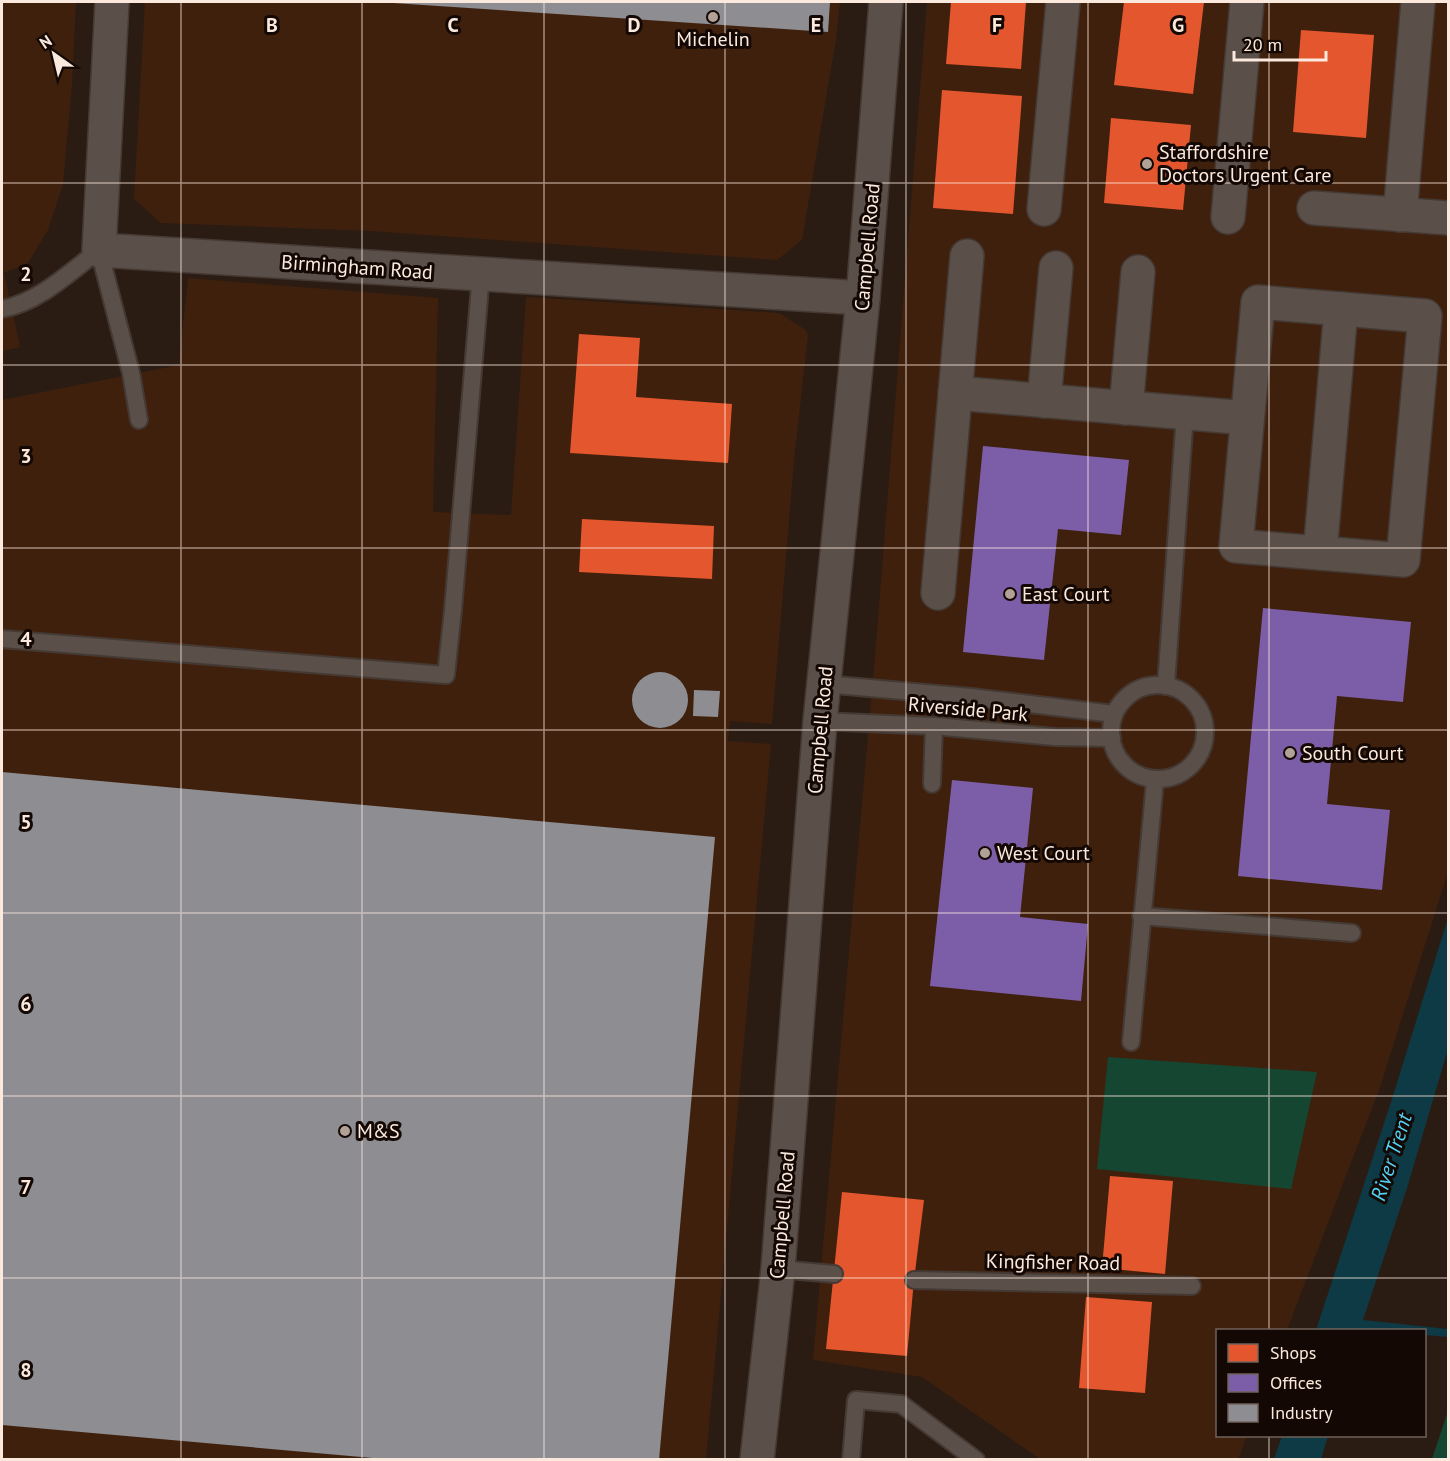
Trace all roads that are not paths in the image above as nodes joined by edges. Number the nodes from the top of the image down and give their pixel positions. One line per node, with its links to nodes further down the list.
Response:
1 (112, 2): 11 (street)
2 (886, 2): 16 (street, Campbell Road)
3 (1063, 2): 7 (street)
4 (1247, 2): 9 (street)
5 (1418, 2): 8 (street)
6 (1314, 208): 8 (street)
7 (1044, 209)
8 (1400, 215): 10 (street)
9 (1228, 217)
10 (1449, 218)
11 (99, 250): 15 (street, Birmingham Road); 17 (lane); 24 (lane)
12 (967, 256): 19 (street)
13 (1056, 268): 20 (street)
14 (1138, 272): 21 (street)
15 (481, 274): 16 (street, Birmingham Road); 27 (lane)
16 (863, 298): 28 (street, Campbell Road)
17 (2, 309)
18 (1341, 309): 23 (street); 25 (street); 25 (street)
19 (955, 393): 20 (street); 26 (street)
20 (1044, 401): 21 (street)
21 (1126, 408): 22 (street)
22 (1185, 413): 23 (street); 29 (lane)
23 (1247, 418): 25 (street)
24 (139, 420)
25 (1320, 553)
26 (938, 593)
27 (2, 639)
28 (824, 684): 30 (lane, Riverside Park); 31 (street, Campbell Road)
29 (1167, 686): 30 (lane); 34 (lane)
30 (1114, 714): 33 (lane)
31 (820, 721): 32 (lane, Riverside Park); 39 (street, Campbell Road)
32 (934, 726): 33 (lane, Riverside Park); 35 (lane)
33 (1112, 738): 34 (lane)
34 (1155, 780): 36 (lane)
35 (932, 784)
36 (1142, 916): 37 (lane); 38 (lane)
37 (1352, 933)
38 (1131, 1042)
39 (778, 1269): 40 (lane); 43 (street, Campbell Road)
40 (834, 1274)
41 (914, 1280): 42 (lane, Kingfisher Road)
42 (1192, 1286)
43 (757, 1460)
44 (851, 1460): 45 (lane)
45 (976, 1460)

